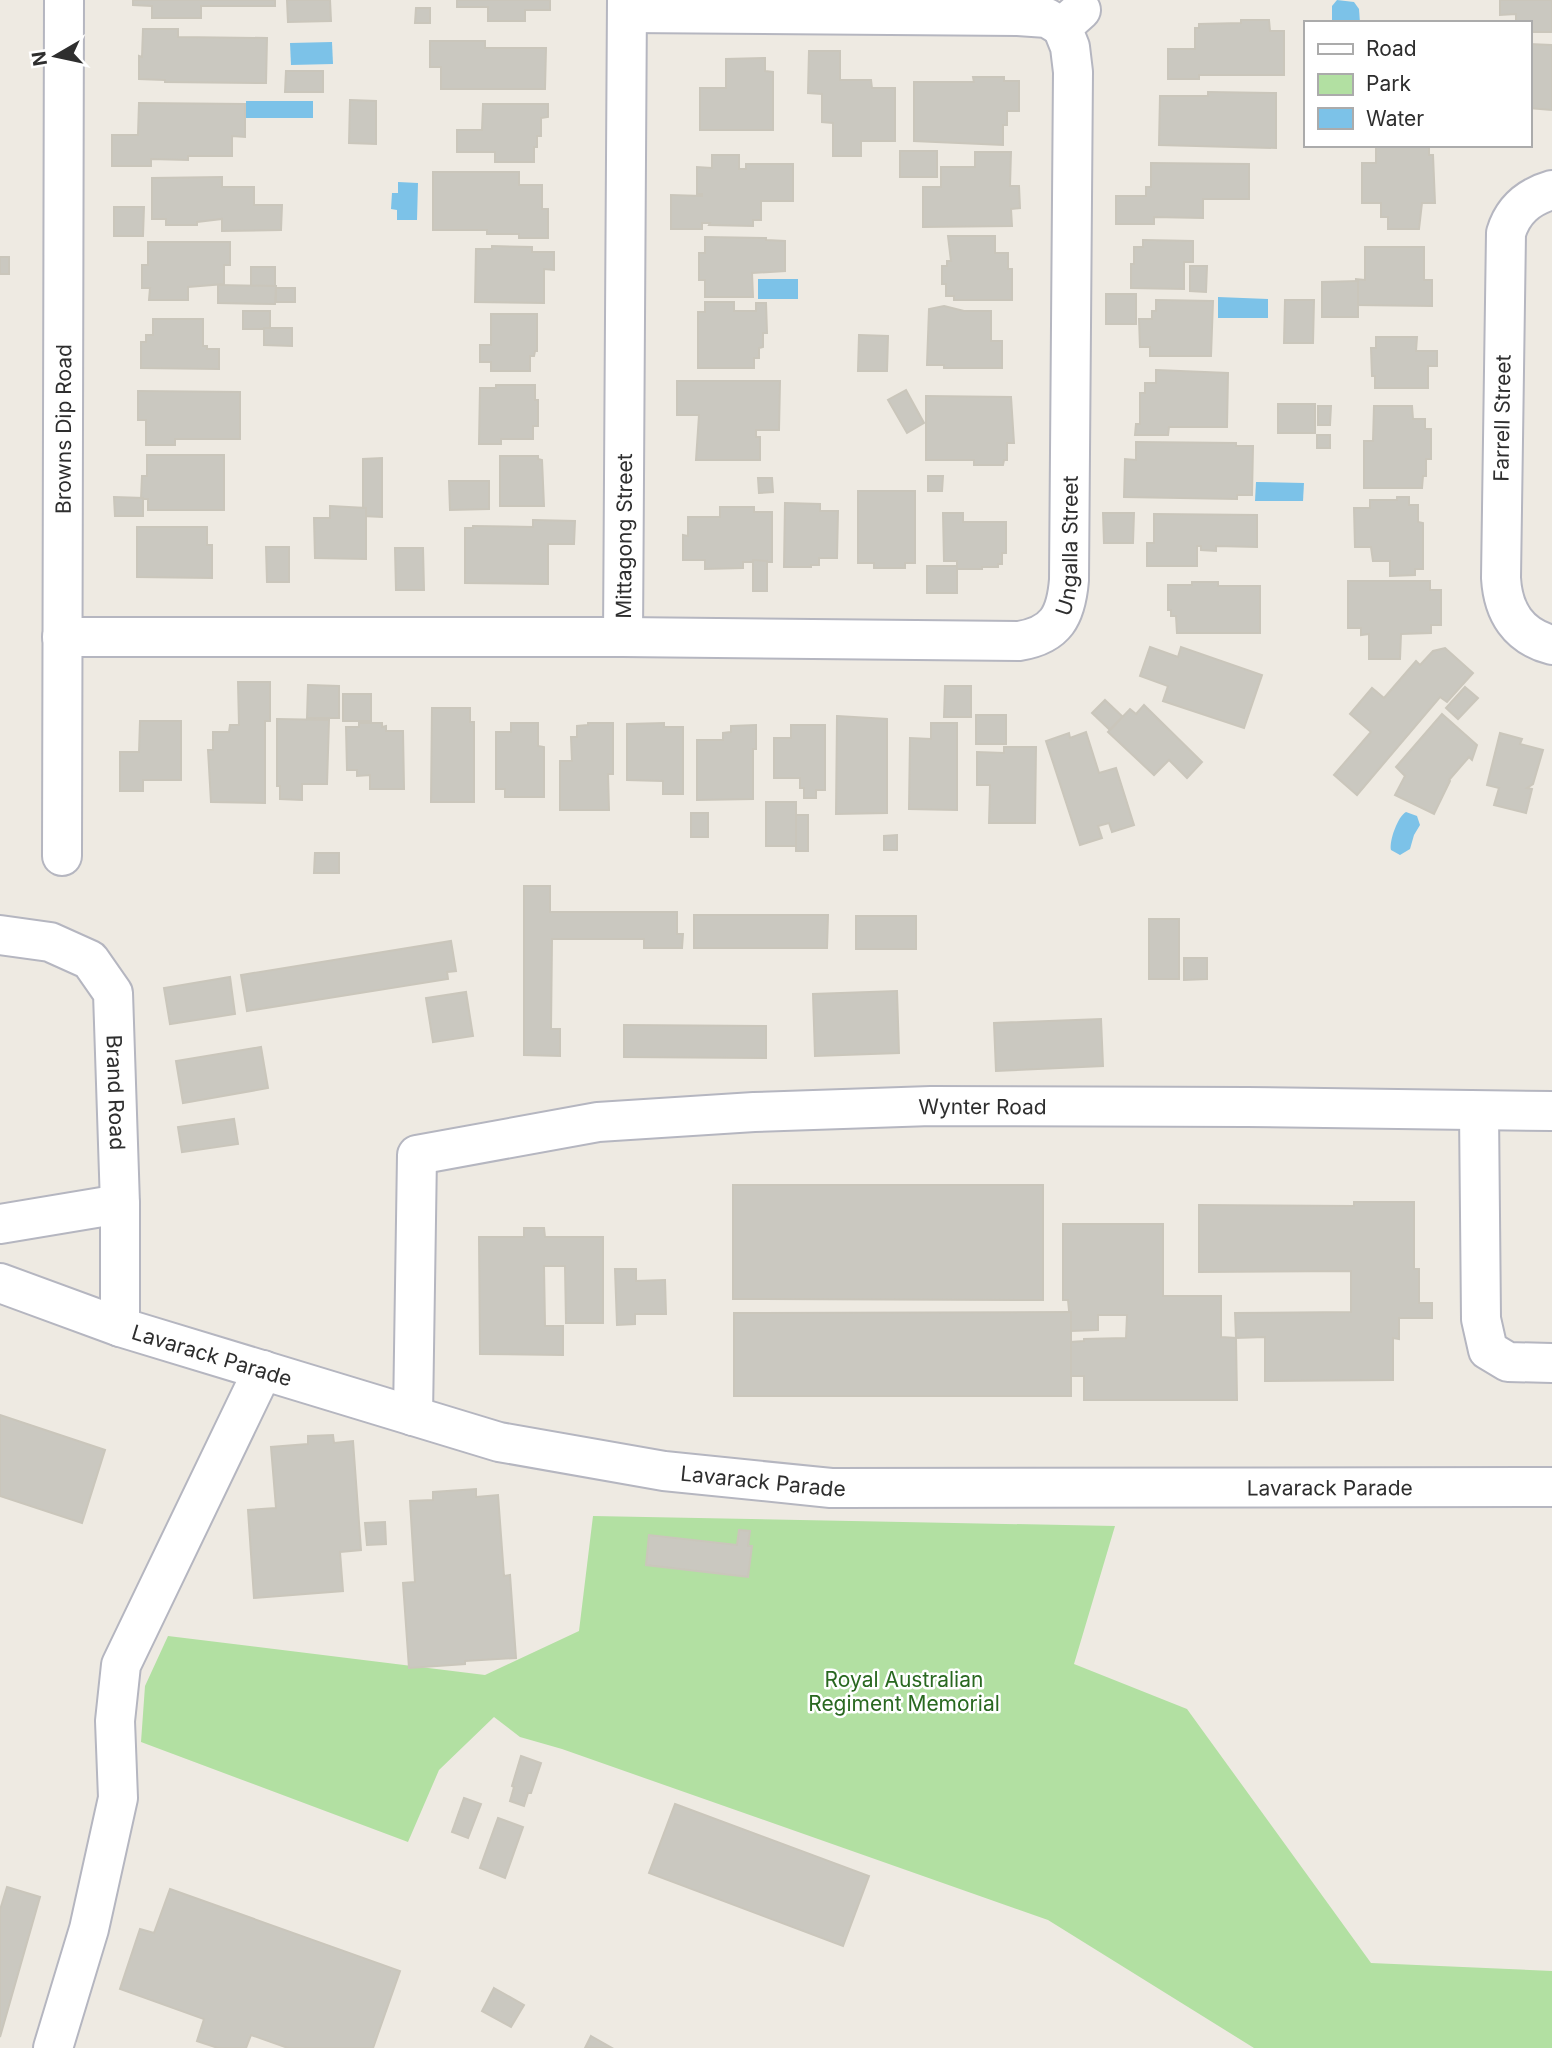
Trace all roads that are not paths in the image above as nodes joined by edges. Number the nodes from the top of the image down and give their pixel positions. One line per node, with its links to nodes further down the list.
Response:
1 (64, 0): 4 (street, Browns Dip Road)
2 (627, 6): 5 (street, Mittagong Street); 5 (street, Ungalla Street)
3 (1552, 190): 6 (street, Farrell Street)
4 (62, 637): 5 (street, Mittagong Street); 7 (street, Browns Dip Road)
5 (623, 637)
6 (1552, 645)
7 (62, 856)
8 (0, 935): 11 (street, Brand Road)
9 (1479, 1111): 10 (street, Wynter Road); 15 (street); 17 (street, Wynter Road)
10 (1552, 1111)
11 (120, 1204): 12 (street); 14 (street, Brand Road)
12 (0, 1224)
13 (0, 1283): 14 (street, Lavarack Parade)
14 (120, 1326): 16 (street, Lavarack Parade)
15 (1552, 1363)
16 (263, 1370): 17 (street, Lavarack Parade); 19 (street)
17 (413, 1416): 18 (street, Lavarack Parade)
18 (1552, 1487)
19 (53, 2048)

